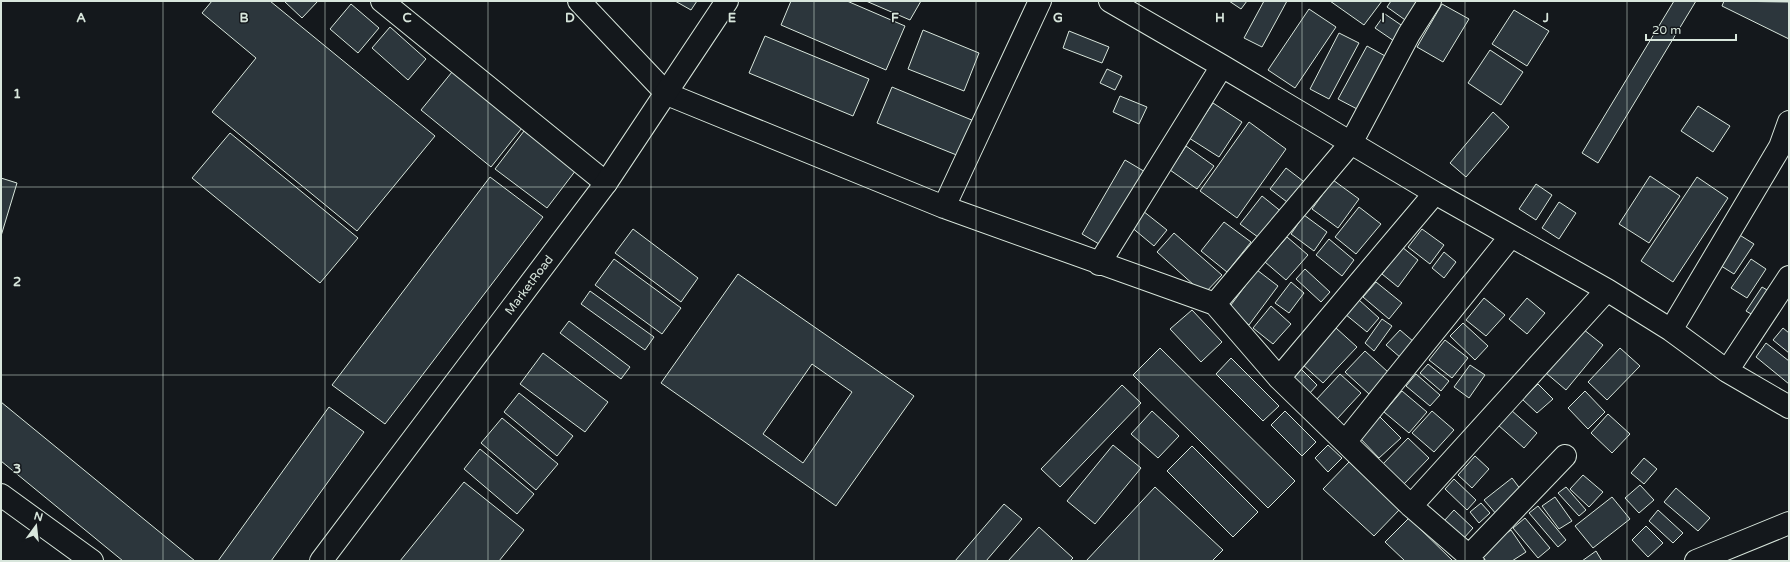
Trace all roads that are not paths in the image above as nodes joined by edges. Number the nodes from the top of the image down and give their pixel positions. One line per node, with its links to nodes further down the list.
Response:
1 (382, 1): 11 (street)
2 (579, 1): 8 (street)
3 (727, 1): 8 (street, MarketRoad)
4 (1040, 1): 13 (street)
5 (1110, 1): 7 (street)
6 (1430, 1): 10 (street)
7 (1222, 66): 10 (street); 15 (street)
8 (667, 94): 11 (street, MarketRoad); 13 (street)
9 (1789, 122): 19 (street)
10 (1351, 143): 12 (street); 18 (street)
11 (606, 183): 30 (street, MarketRoad)
12 (1435, 193): 14 (street); 21 (street)
13 (944, 207): 15 (street)
14 (1511, 236): 17 (street); 23 (street)
15 (1099, 264): 18 (street)
16 (1789, 277): 20 (street)
17 (1607, 290): 19 (street); 26 (street)
18 (1215, 304): 21 (street)
19 (1671, 330): 20 (street)
20 (1727, 371): 22 (street)
21 (1279, 378): 23 (street)
22 (1789, 406)
23 (1345, 442): 26 (street)
24 (1565, 456): 28 (street)
25 (1, 495): 29 (street)
26 (1412, 506): 28 (street)
27 (1789, 523): 31 (street)
28 (1471, 558)
29 (92, 561)
30 (321, 561)
31 (1696, 561)

